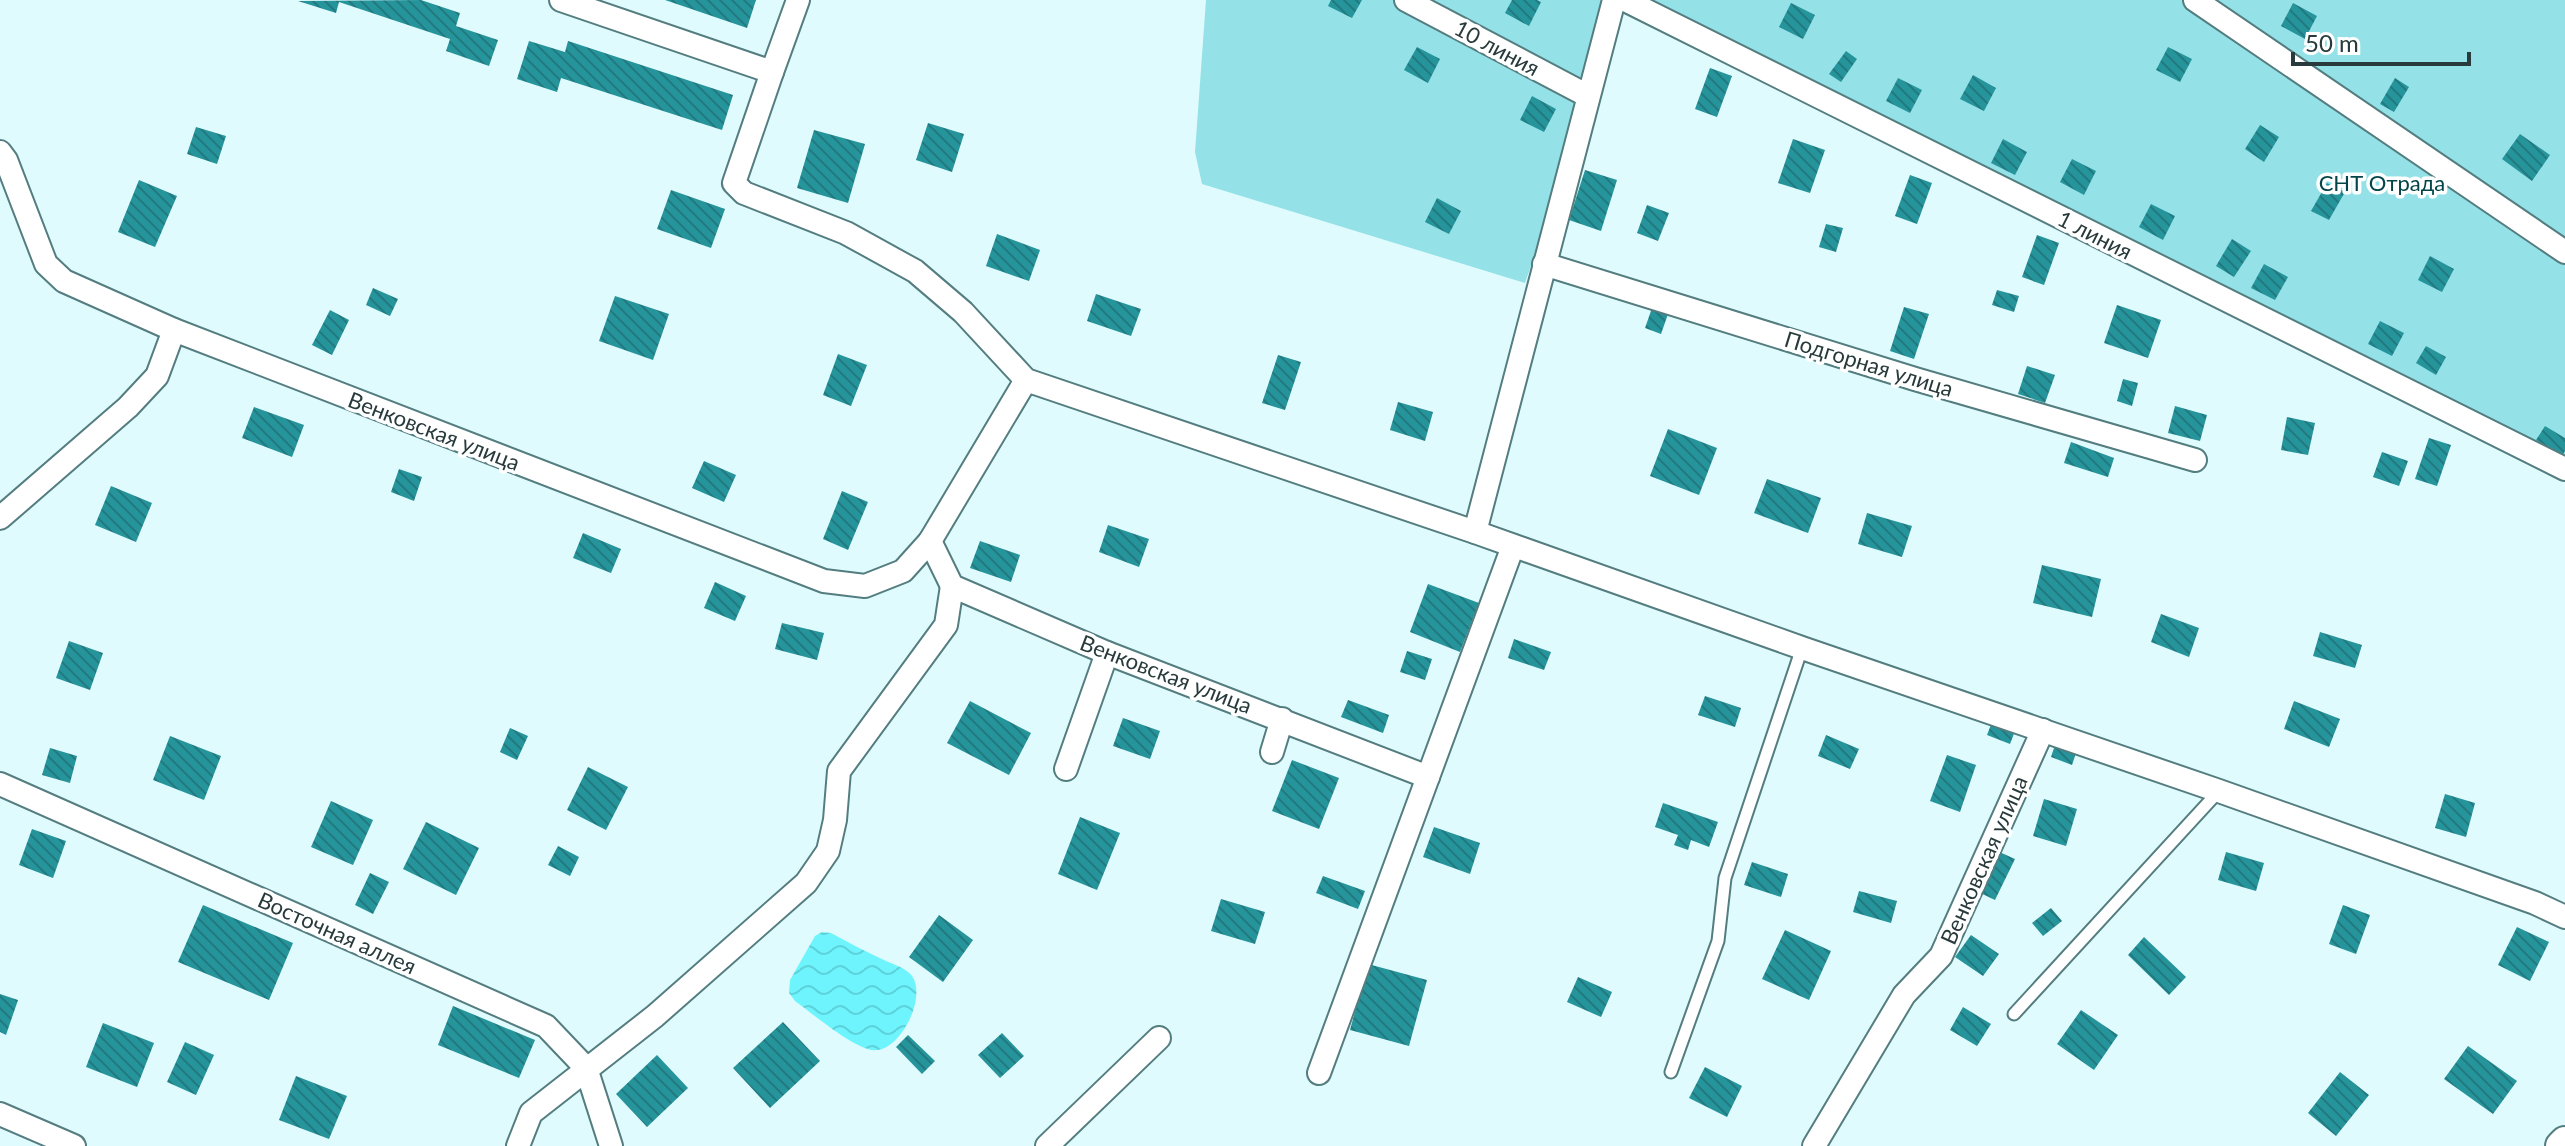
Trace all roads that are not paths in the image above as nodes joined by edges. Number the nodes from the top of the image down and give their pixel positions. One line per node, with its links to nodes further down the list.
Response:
1 (561, 0): 7 (street)
2 (798, 0): 7 (street)
3 (1406, 0): 8 (street, 10 линия)
4 (1614, 0): 8 (street)
5 (1625, 0): 15 (street, 1 линия)
6 (2195, 0): 10 (street)
7 (772, 72): 13 (street)
8 (1588, 96): 11 (street)
9 (0, 152): 12 (street, Венковская улица)
10 (2565, 252)
11 (1544, 264): 14 (street, Подгорная улица); 17 (street)
12 (174, 330): 16 (street); 18 (street, Венковская улица)
13 (1026, 380): 17 (street); 18 (street, Венковская улица)
14 (2195, 460)
15 (2565, 469)
16 (0, 518)
17 (1475, 532): 19 (street)
18 (930, 541): 20 (street)
19 (1513, 546): 21 (street); 27 (street)
20 (952, 586): 22 (street, Венковская улица); 33 (street)
21 (1802, 648): 24 (street); 34 (lane)
22 (1107, 653): 23 (street, Венковская улица); 26 (street)
23 (1282, 719): 25 (street); 27 (street, Венковская улица)
24 (2043, 730): 29 (street); 41 (street, Венковская улица)
25 (1272, 752)
26 (1066, 769)
27 (1428, 777): 35 (street)
28 (0, 784): 33 (street, Восточная аллея)
29 (2219, 791): 30 (street); 31 (lane)
30 (2565, 917)
31 (2014, 1014)
32 (1159, 1038): 40 (street)
33 (586, 1068): 38 (street); 39 (street, Восточная аллея)
34 (1671, 1072)
35 (1319, 1073)
36 (0, 1114): 37 (street)
37 (74, 1146)
38 (518, 1146)
39 (611, 1146)
40 (1047, 1146)
41 (1814, 1146)

